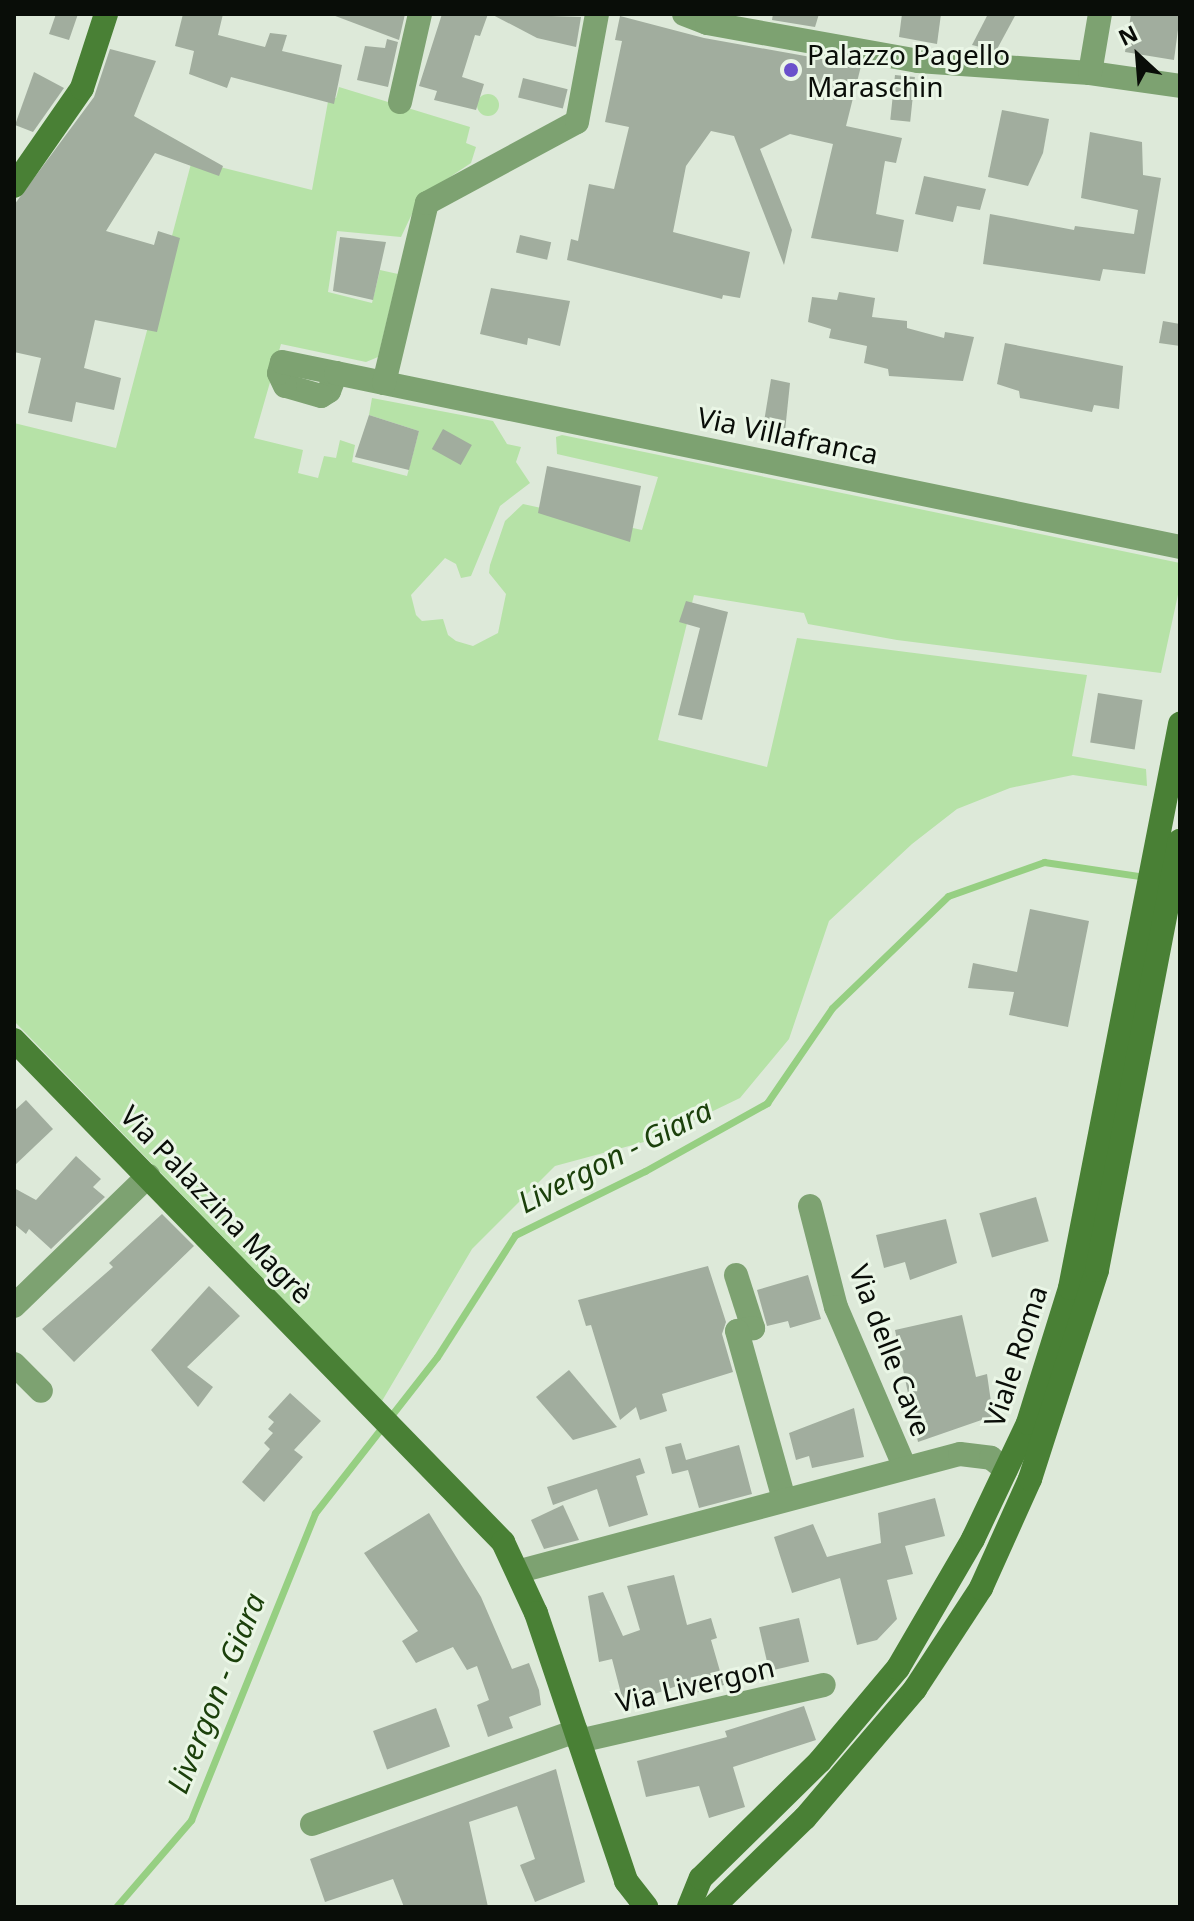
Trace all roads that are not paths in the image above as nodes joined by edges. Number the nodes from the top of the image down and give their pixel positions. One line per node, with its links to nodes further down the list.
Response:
1 (106, 14): 9 (main road)
2 (420, 14): 8 (street)
3 (597, 14): 11 (street)
4 (684, 14): 6 (street)
5 (1100, 14): 6 (street)
6 (1090, 73): 7 (street)
7 (1180, 86)
8 (400, 102)
9 (14, 186)
10 (336, 373): 11 (street, Via Villafranca)
11 (384, 383): 12 (street, Via Villafranca)
12 (1180, 547)
13 (1180, 724): 15 (main road, Viale Roma)
14 (1180, 841): 15 (main road, Viale Roma)
15 (1157, 911): 17 (main road, Viale Roma)
16 (14, 1040): 18 (main road, Via Palazzina Magrè)
17 (1129, 1049): 25 (main road, Viale Roma); 33 (main road, Viale Roma)
18 (148, 1176): 21 (street); 27 (main road, Via Palazzina Magrè)
19 (810, 1206): 24 (street, Via delle Cave)
20 (736, 1275): 26 (street)
21 (14, 1306)
22 (14, 1364): 23 (street)
23 (41, 1391)
24 (905, 1468): 25 (street, Via delle Cave); 26 (street, Via delle Cave)
25 (1006, 1470): 32 (main road, Viale Roma)
26 (784, 1499): 27 (street, Via delle Cave)
27 (520, 1571): 29 (main road, Via Palazzina Magrè)
28 (824, 1685): 29 (street, Via Livergon)
29 (578, 1736): 30 (street, Via Livergon); 31 (main road, Via Palazzina Magrè)
30 (312, 1824)
31 (646, 1907)
32 (689, 1907)
33 (713, 1907)

